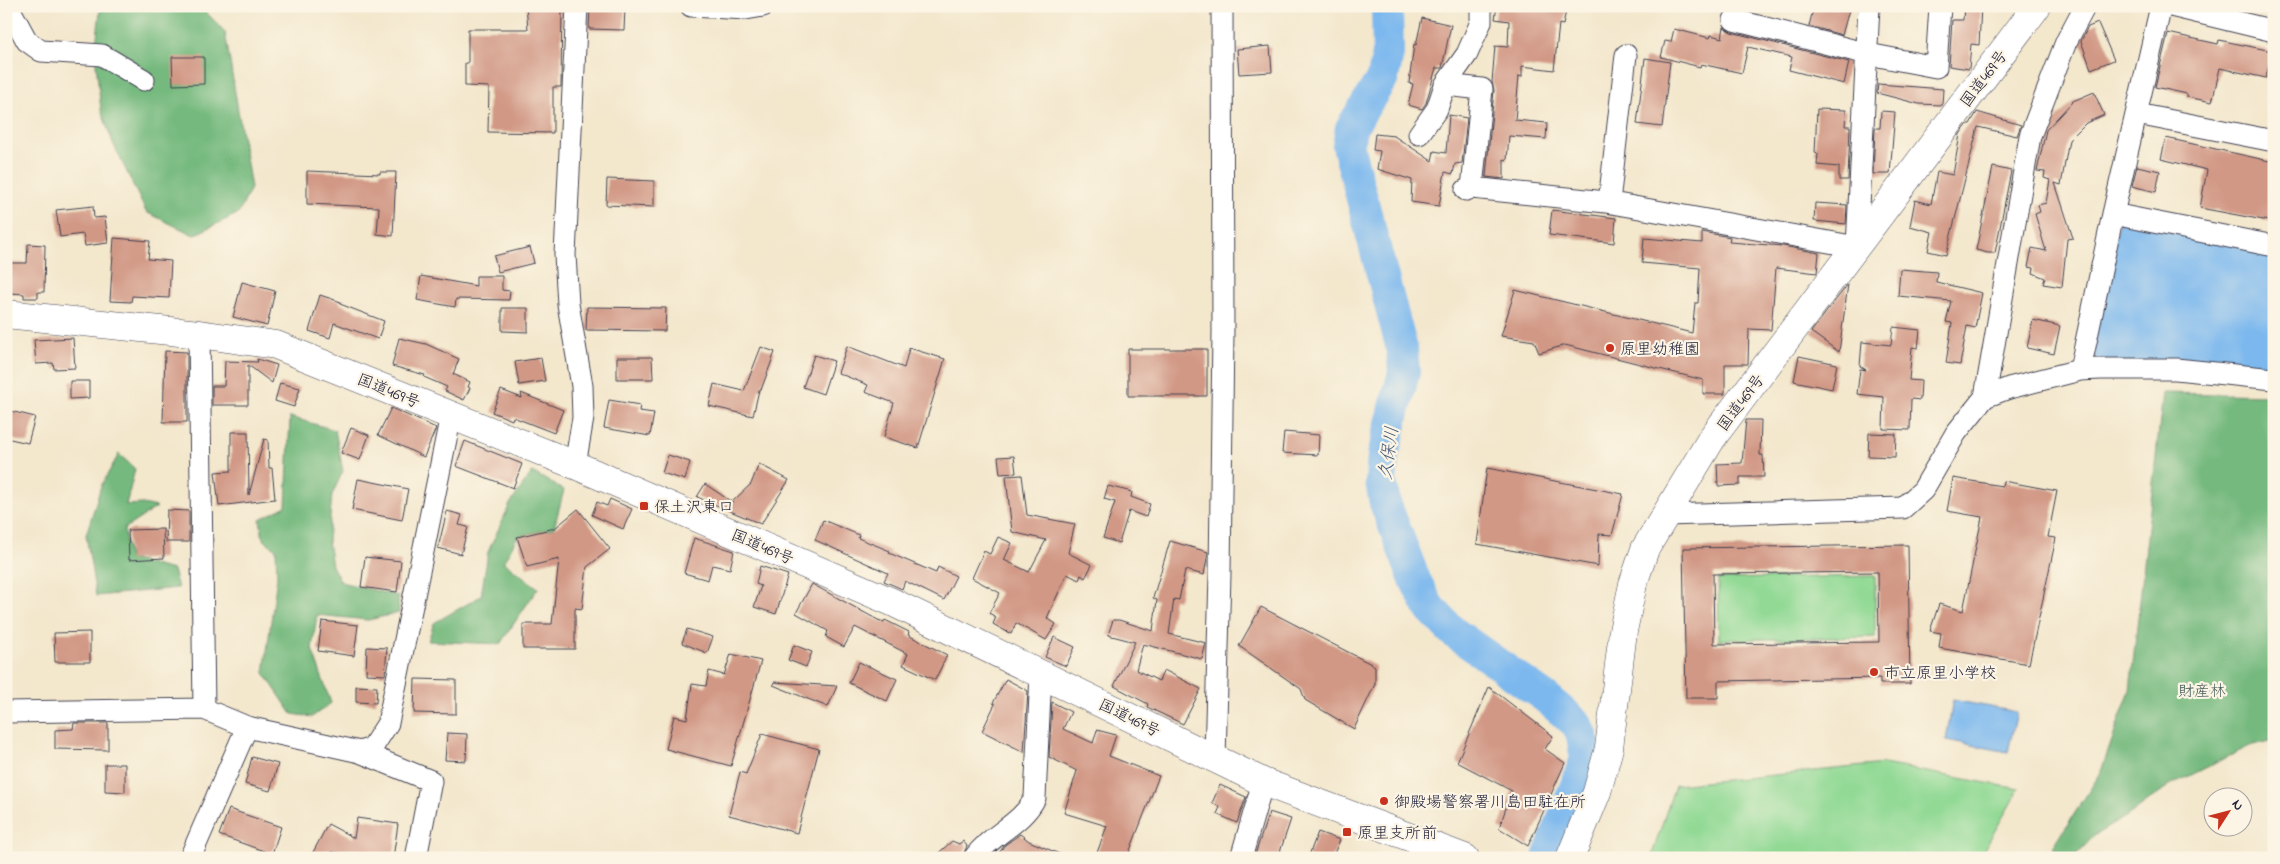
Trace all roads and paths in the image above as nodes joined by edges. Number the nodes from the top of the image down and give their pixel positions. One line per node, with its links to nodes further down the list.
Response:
1 (8, 6): 17 (street)
2 (577, 6): 32 (street)
3 (691, 6): 4 (street)
4 (763, 6)
5 (1222, 6): 39 (street)
6 (1481, 6): 18 (street)
7 (1869, 6): 15 (street)
8 (1940, 6): 15 (street)
9 (2037, 6): 25 (highway, 国道469号)
10 (2086, 6): 30 (street)
11 (2161, 6): 19 (street)
12 (2170, 6): 14 (street)
13 (1734, 20): 15 (street)
14 (2274, 31)
15 (1868, 54): 25 (street)
16 (1626, 55): 22 (street)
17 (144, 80)
18 (1445, 85): 20 (street); 22 (street)
19 (2137, 114): 21 (street); 23 (street)
20 (1419, 134)
21 (2274, 141)
22 (1608, 202): 25 (street)
23 (2113, 214): 24 (street); 28 (street)
24 (2274, 246)
25 (1857, 247): 33 (highway, 国道469号)
26 (6, 314): 27 (highway, 国道469号)
27 (199, 334): 31 (highway, 国道469号); 35 (street)
28 (2080, 370): 29 (street); 30 (street)
29 (2274, 379)
30 (1985, 397): 33 (street)
31 (451, 414): 32 (highway, 国道469号); 38 (street)
32 (574, 465): 34 (highway, 国道469号)
33 (1665, 515): 46 (highway, 国道469号)
34 (1041, 674): 39 (highway, 国道469号); 43 (street)
35 (204, 709): 36 (street); 37 (street)
36 (6, 712)
37 (247, 727): 38 (street); 41 (street)
38 (360, 752): 42 (street)
39 (1215, 758): 40 (highway, 国道469号)
40 (1263, 782): 44 (street); 45 (highway, 国道469号)
41 (190, 858)
42 (416, 858)
43 (974, 858)
44 (1240, 858)
45 (1465, 858)
46 (1570, 858)

